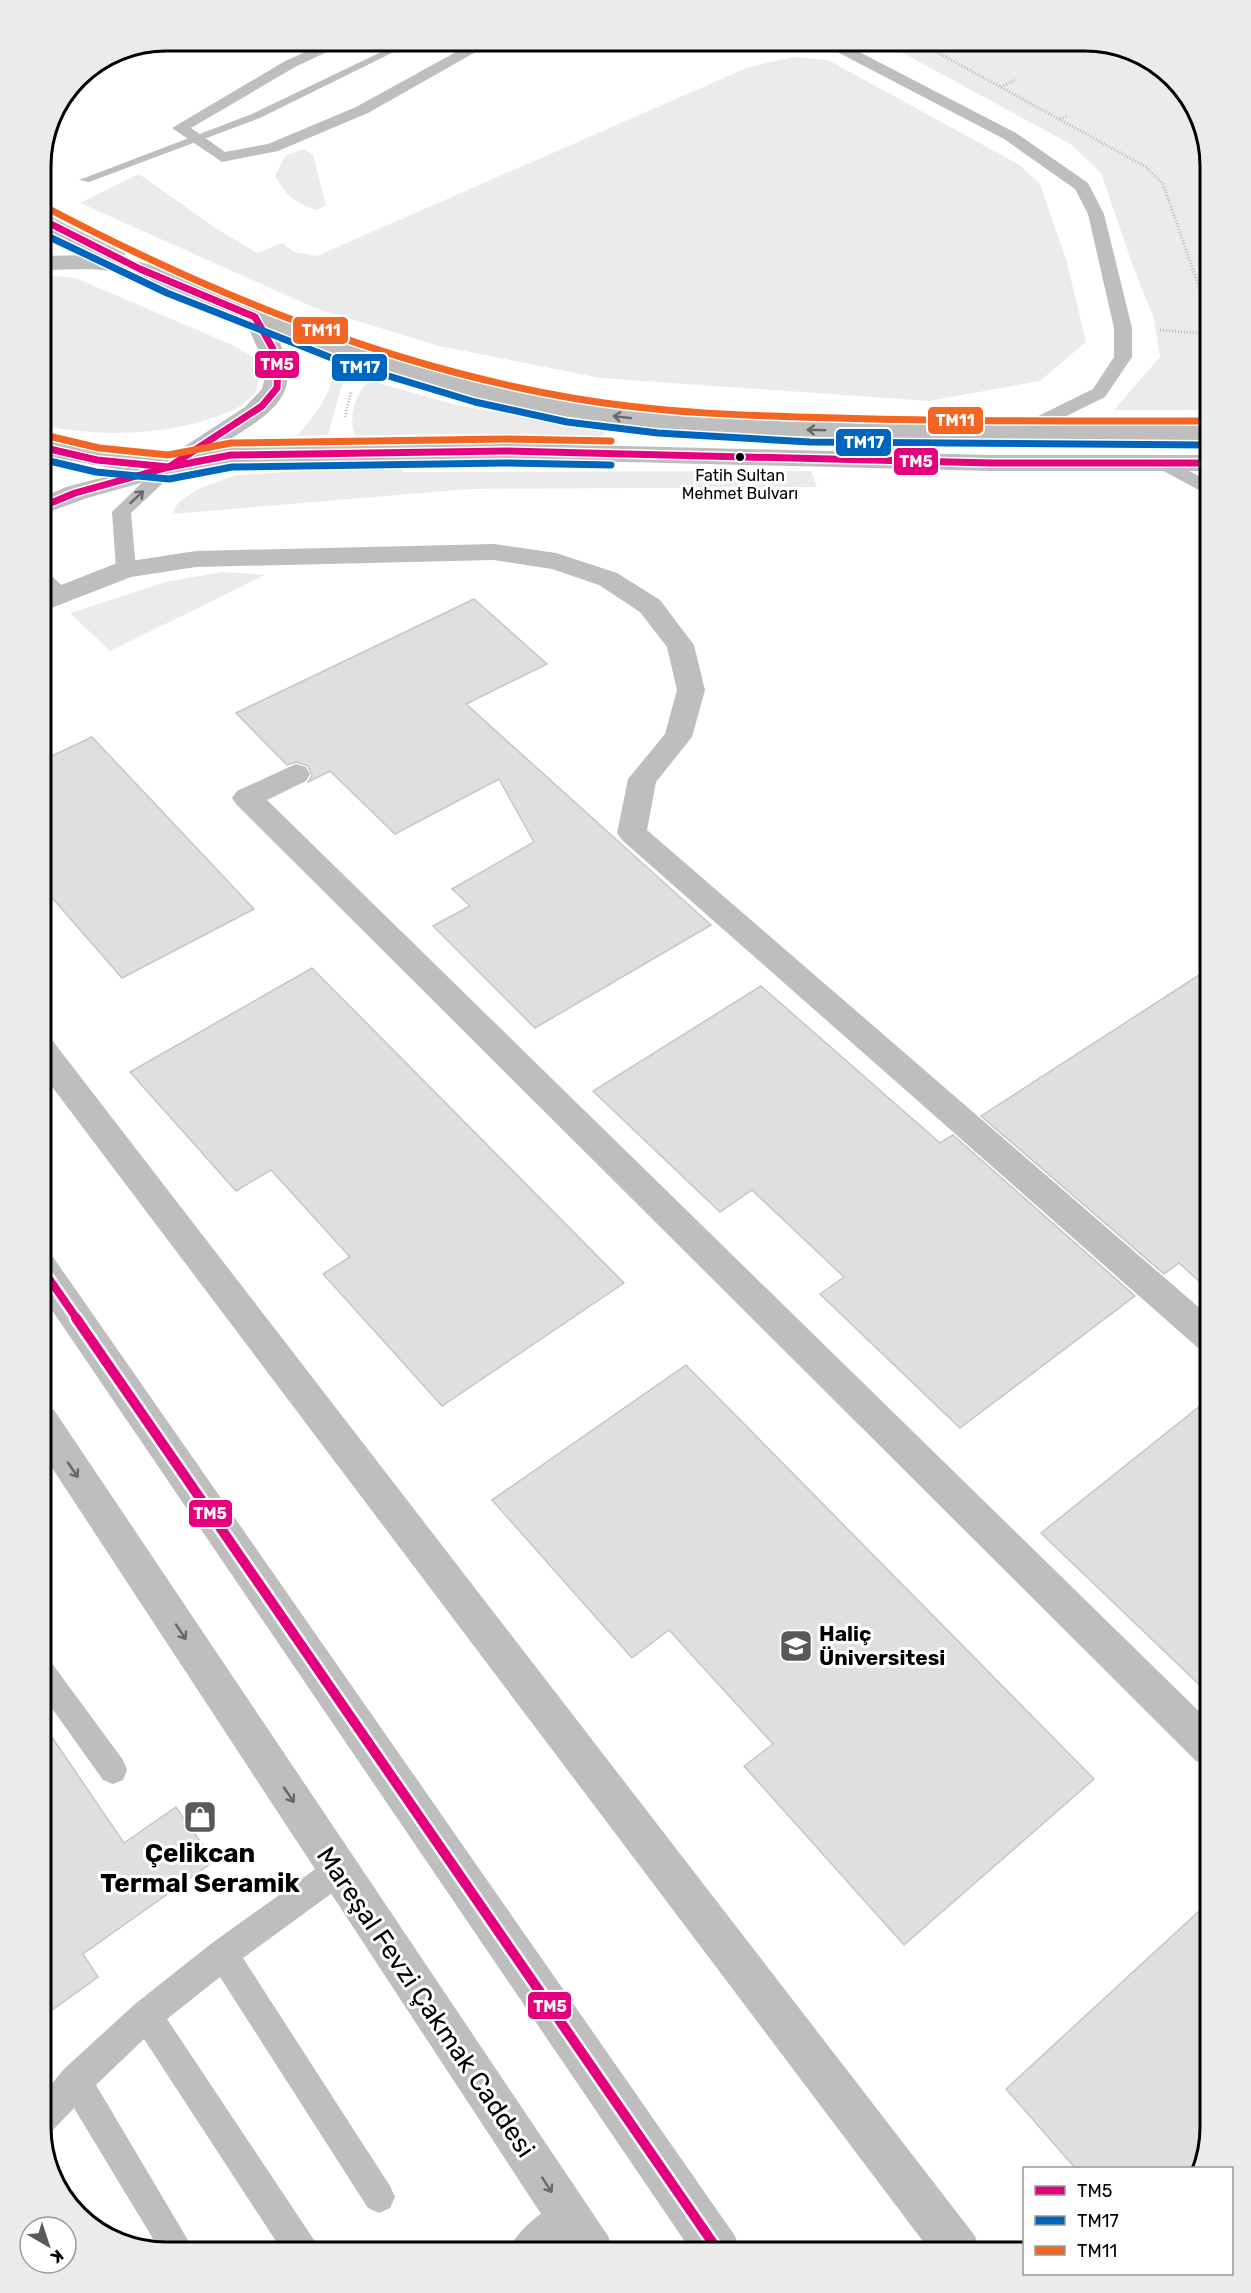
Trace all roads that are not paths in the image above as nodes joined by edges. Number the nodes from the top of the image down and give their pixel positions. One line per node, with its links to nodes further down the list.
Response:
1 (318, 51): 2 (lane)
2 (469, 51)
3 (846, 51): 8 (lane)
4 (51, 225): 6 (main road)
5 (51, 262): 6 (main road)
6 (140, 269): 7 (main road)
7 (255, 317): 8 (main road, one-way to 7); 13 (main road)
8 (1018, 434): 9 (main road)
9 (1200, 434)
10 (51, 449): 13 (main road)
11 (1163, 463): 12 (main road); 13 (main road); 14 (lane)
12 (1200, 463)
13 (169, 467): 15 (main road); 16 (lane, one-way to 13)
14 (1200, 484)
15 (51, 503)
16 (126, 569): 17 (main road); 21 (main road)
17 (51, 590)
18 (296, 774): 24 (main road)
19 (51, 1061): 38 (main road)
20 (51, 1282): 37 (main road)
21 (1200, 1329)
22 (51, 1444): 26 (main road, Mareşal Fevzi Çakmak Caddesi, one-way to 26)
23 (51, 1686): 25 (lane)
24 (1200, 1738)
25 (113, 1770)
26 (339, 1870): 27 (lane); 32 (main road, Mareşal Fevzi Çakmak Caddesi, one-way to 32)
27 (223, 1954): 28 (lane); 31 (lane)
28 (146, 2015): 29 (lane); 34 (lane)
29 (75, 2080): 30 (lane); 33 (lane)
30 (51, 2107)
31 (379, 2197)
32 (567, 2215): 35 (lane); 36 (main road, Mareşal Fevzi Çakmak Caddesi)
33 (173, 2242)
34 (295, 2242)
35 (536, 2242)
36 (585, 2242)
37 (712, 2242)
38 (951, 2242)

